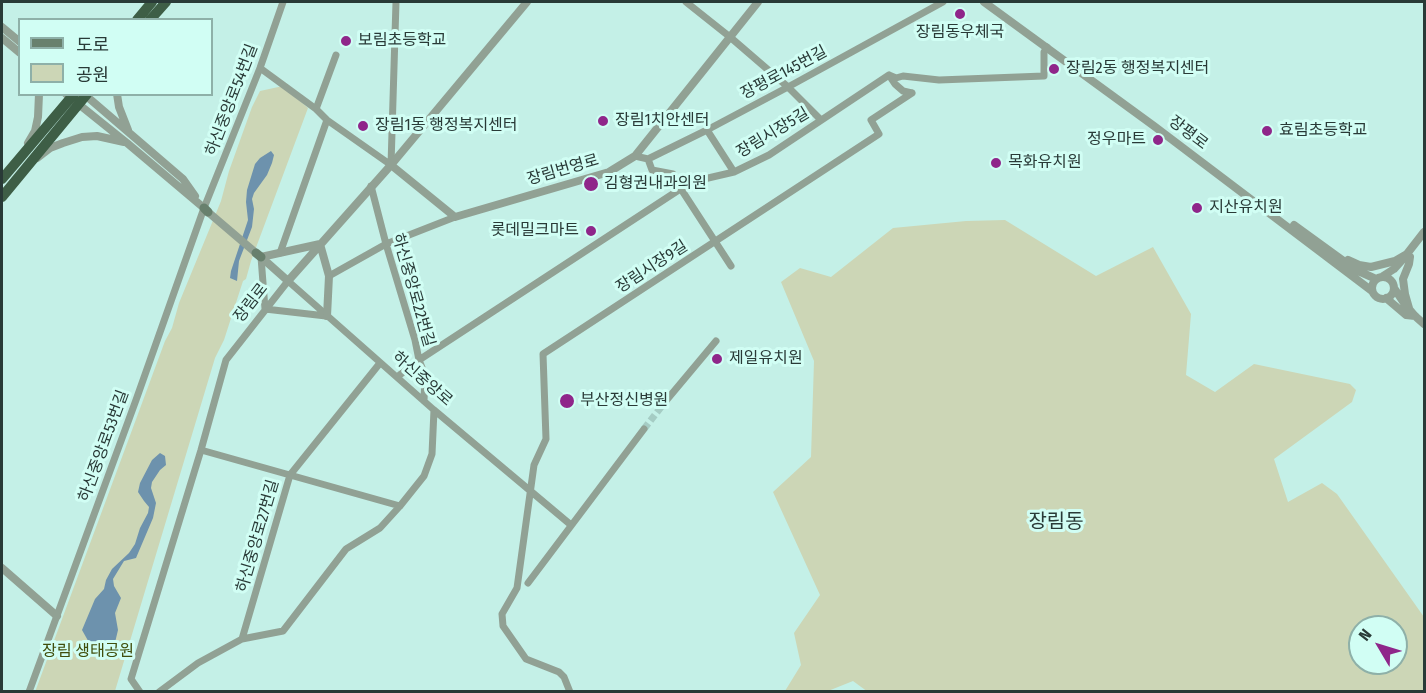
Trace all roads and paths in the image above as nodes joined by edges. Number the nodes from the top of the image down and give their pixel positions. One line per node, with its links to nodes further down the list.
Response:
1 (152, 2): 11 (highway)
2 (166, 2): 12 (highway)
3 (283, 2): 21 (street, 하신중앙로54번길)
4 (396, 2): 37 (street)
5 (527, 2): 37 (street, 장림로)
6 (686, 2): 15 (street)
7 (759, 2): 15 (street, 장림번영로)
8 (943, 2): 23 (street, 장평로145번길)
9 (984, 2): 13 (street, 장평로)
10 (994, 2): 13 (street, 장평로)
11 (139, 18)
12 (152, 18)
13 (1017, 22): 18 (street, 장평로)
14 (2, 27): 17 (street)
15 (730, 37): 23 (street); 34 (street, 장림번영로)
16 (2, 38): 19 (street)
17 (18, 40)
18 (1049, 45): 22 (street); 43 (street, 장평로)
19 (18, 53)
20 (336, 55): 27 (street)
21 (260, 68): 27 (street); 44 (street, 하신중앙로54번길)
22 (889, 75): 29 (street, 장림시장5길); 48 (street, 장림시장9길)
23 (788, 87): 29 (street); 30 (street, 장평로145번길)
24 (39, 96): 33 (street)
25 (117, 96): 31 (street)
26 (78, 97): 31 (street); 32 (street); 33 (highway); 36 (highway)
27 (316, 109): 28 (street)
28 (327, 120): 37 (street); 51 (street)
29 (821, 120): 38 (street, 장림시장5길)
30 (706, 130): 35 (street, 장평로145번길); 38 (street)
31 (130, 133): 44 (street)
32 (127, 143): 36 (street); 44 (street)
33 (23, 154): 39 (highway)
34 (635, 156): 35 (street); 45 (street, 장림번영로)
35 (648, 159): 41 (street)
36 (30, 164): 42 (highway)
37 (391, 165): 40 (street, 장림로); 45 (street)
38 (734, 172): 41 (street, 장림시장5길)
39 (2, 179)
40 (371, 186): 49 (street, 장림로); 50 (street, 하신중앙로22번길)
41 (681, 189): 48 (street); 68 (street, 장림시장5길)
42 (2, 198)
43 (1265, 206): 54 (street, 장평로); 60 (street, 장평로)
44 (206, 210): 52 (street, 하신중앙로); 82 (street, 하신중앙로53번길)
45 (455, 217): 50 (street)
46 (1425, 232): 53 (street)
47 (1425, 240): 53 (street)
48 (715, 242): 55 (street); 77 (street, 장림시장9길)
49 (320, 244): 51 (street); 56 (street); 58 (street, 장림로)
50 (386, 244): 56 (street); 68 (street, 하신중앙로22번길)
51 (280, 253): 52 (street)
52 (258, 255): 58 (street, 하신중앙로); 63 (street)
53 (1408, 256): 54 (street); 57 (street); 59 (street); 62 (street)
54 (1339, 258): 57 (street, 장평로)
55 (731, 266)
56 (329, 276): 64 (street)
57 (1379, 278): 59 (street); 60 (street)
58 (288, 282): 63 (street, 장림로); 64 (street, 하신중앙로)
59 (1394, 286): 61 (street); 62 (street)
60 (1372, 291): 61 (street)
61 (1386, 298): 65 (street)
62 (1409, 308): 65 (street)
63 (265, 309): 64 (street); 75 (street, 장림로)
64 (327, 316): 69 (street, 하신중앙로)
65 (1415, 316): 66 (street)
66 (1425, 324)
67 (716, 341): 72 (street)
68 (419, 360): 70 (street, 장림시장5길); 71 (street, 하신중앙로22번길)
69 (380, 363): 70 (street, 하신중앙로); 76 (street, 하신중앙로27번길)
70 (397, 377): 71 (street, 하신중앙로)
71 (424, 401): 73 (street, 하신중앙로)
72 (665, 402)
73 (434, 410): 77 (street, 하신중앙로); 78 (street)
74 (644, 429): 79 (street)
75 (201, 450): 76 (street); 85 (street, 장림로)
76 (290, 475): 78 (street); 83 (street, 하신중앙로27번길)
77 (530, 490): 79 (street, 하신중앙로); 87 (street)
78 (400, 506): 83 (street)
79 (571, 525): 81 (street)
80 (2, 568): 82 (street)
81 (528, 583)
82 (57, 615): 84 (street, 하신중앙로53번길)
83 (242, 639): 86 (street)
84 (29, 692)
85 (140, 692)
86 (159, 692)
87 (570, 692)

